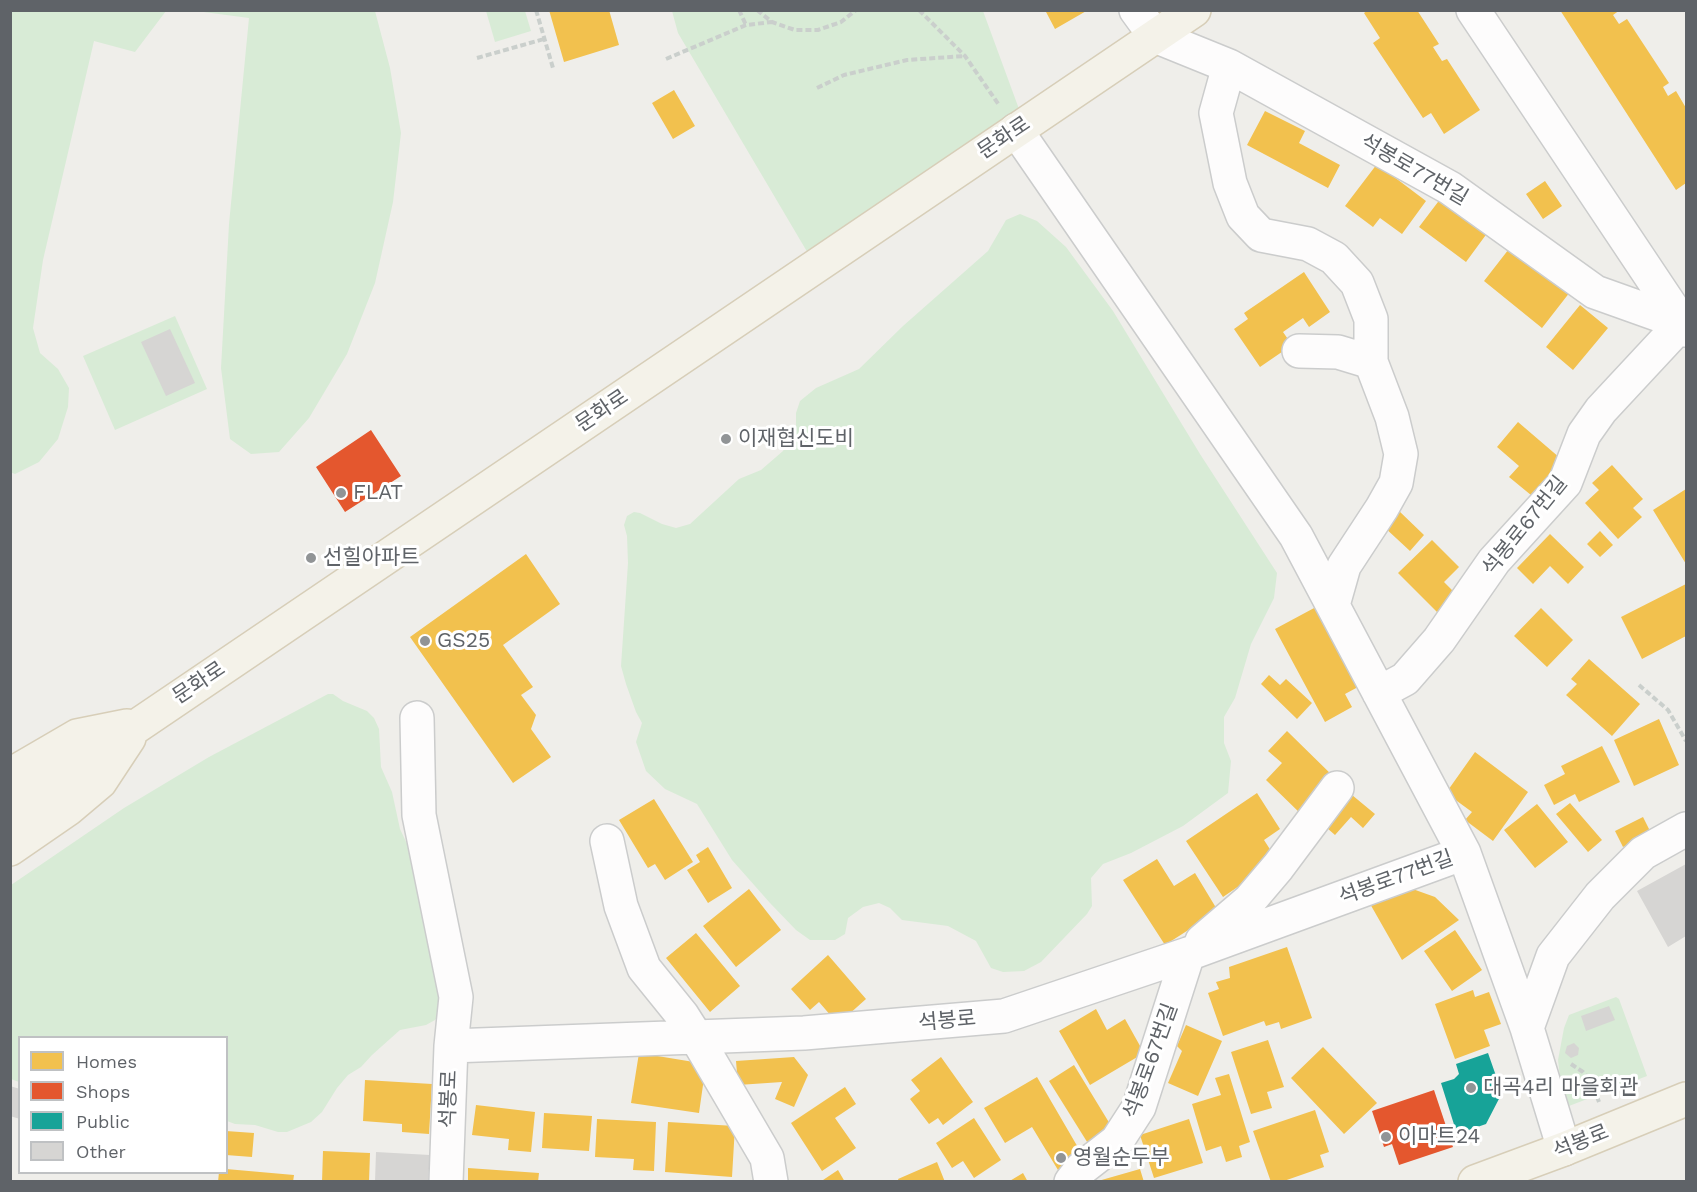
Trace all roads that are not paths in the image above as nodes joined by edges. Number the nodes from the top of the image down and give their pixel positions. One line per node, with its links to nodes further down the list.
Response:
1 (1194, 10): 3 (main road, 문화로)
2 (1473, 10): 6 (street)
3 (1145, 23): 4 (street, 석봉로77번길); 5 (main road, 문화로)
4 (1229, 66): 6 (street, 석봉로77번길); 8 (street)
5 (1016, 130): 9 (street); 12 (main road, 문화로)
6 (1684, 329): 10 (street, 석봉로67번길)
7 (1299, 351): 8 (street)
8 (1371, 362): 9 (street)
9 (1333, 605): 10 (street)
10 (1379, 693): 19 (street)
11 (417, 718): 23 (street)
12 (138, 724): 13 (main road); 15 (main road, 문화로); 18 (main road)
13 (10, 775)
14 (1337, 788): 20 (street)
15 (10, 812)
16 (1686, 829): 21 (street)
17 (607, 842): 22 (street)
18 (10, 849)
19 (1464, 854): 20 (street, 석봉로77번길); 21 (street, 석봉로77번길)
20 (1188, 954): 22 (street, 석봉로); 28 (street, 석봉로67번길)
21 (1527, 1028): 25 (street, 석봉로77번길)
22 (696, 1037): 23 (street, 석봉로); 27 (street)
23 (451, 1047): 26 (street, 석봉로)
24 (1686, 1099): 25 (main road, 석봉로)
25 (1564, 1149): 29 (main road, 석봉로)
26 (446, 1182)
27 (771, 1182)
28 (1071, 1182)
29 (1474, 1182)

